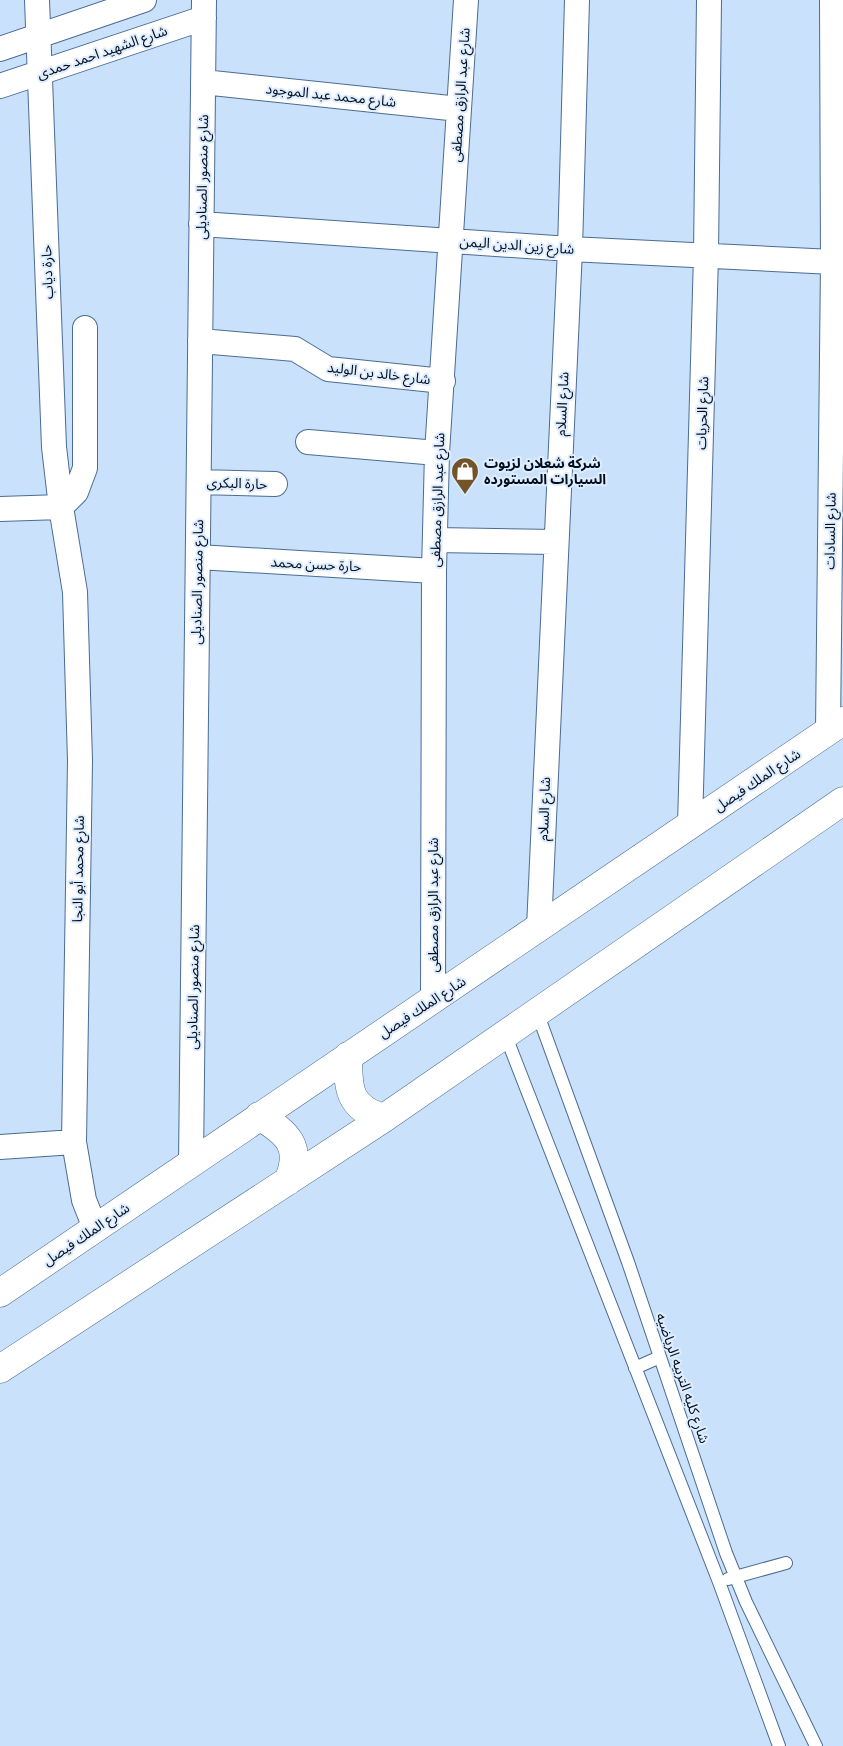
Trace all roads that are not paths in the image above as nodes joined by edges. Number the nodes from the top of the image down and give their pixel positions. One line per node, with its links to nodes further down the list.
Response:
1 (37, 0): 8 (street, حارة دياب)
2 (144, 0): 8 (street)
3 (466, 0): 13 (street, شارع عبد الرازق مصطفى)
4 (577, 0): 17 (street, شارع السلام)
5 (709, 0): 18 (street, شارع الحريات)
6 (832, 0): 14 (street, شارع السادات)
7 (204, 9): 10 (street, شارع الشهيد احمد حمدى); 11 (street, شارع منصور الصناديلى)
8 (38, 36): 9 (street); 10 (street, حارة دياب)
9 (0, 49)
10 (40, 73): 12 (street, شارع الشهيد احمد حمدى); 27 (street, حارة دياب)
11 (203, 82): 13 (street, شارع محمد عبد الموجود); 15 (street, شارع منصور الصناديلى)
12 (0, 86)
13 (459, 109): 16 (street, شارع عبد الرازق مصطفى)
14 (838, 154): 19 (street, شارع السادات)
15 (202, 224): 16 (street, شارع زين الدين اليمن); 21 (street, شارع منصور الصناديلى)
16 (451, 240): 17 (street, شارع زين الدين اليمن); 22 (street, شارع عبد الرازق مصطفى)
17 (570, 249): 18 (street, شارع زين الدين اليمن); 30 (street, شارع السلام)
18 (706, 255): 19 (street, شارع زين الدين اليمن); 35 (street, شارع الحريات)
19 (833, 262): 33 (street, شارع السادات)
20 (85, 328): 27 (street)
21 (200, 341): 22 (street, شارع خالد بن الوليد); 25 (street, شارع منصور الصناديلى)
22 (443, 381): 24 (street, شارع عبد الرازق مصطفى)
23 (308, 442): 24 (street)
24 (437, 453): 29 (street, شارع عبد الرازق مصطفى)
25 (199, 482): 26 (street, حارة البكرى); 31 (street, شارع منصور الصناديلى)
26 (275, 484)
27 (61, 507): 28 (street); 43 (street, شارع محمد أبو النجا)
28 (0, 509)
29 (436, 540): 30 (street); 32 (street, شارع عبد الرازق مصطفى)
30 (555, 542): 36 (street, شارع السلام)
31 (198, 557): 32 (street, حارة حسن محمد); 45 (street, شارع منصور الصناديلى)
32 (434, 571): 37 (street, شارع عبد الرازق مصطفى)
33 (836, 726): 35 (main road, شارع الملك فيصل)
34 (843, 801): 38 (main road)
35 (690, 825): 36 (main road, شارع الملك فيصل)
36 (539, 928): 37 (main road, شارع الملك فيصل)
37 (433, 1000): 40 (main road, شارع الملك فيصل)
38 (537, 1012): 39 (main road); 49 (lane, شارع كليه التربيه الرياضيه)
39 (505, 1034): 42 (main road); 50 (lane)
40 (348, 1056): 41 (main road, شارع الملك فيصل); 42 (main road)
41 (259, 1116): 45 (main road, شارع الملك فيصل); 46 (main road)
42 (384, 1118): 46 (main road)
43 (74, 1142): 44 (street); 47 (street, شارع محمد أبو النجا)
44 (0, 1147)
45 (191, 1163): 47 (main road, شارع الملك فيصل)
46 (288, 1181): 51 (main road)
47 (95, 1228): 48 (main road, شارع الملك فيصل)
48 (0, 1293)
49 (660, 1357): 50 (lane); 53 (lane, شارع كليه التربيه الرياضيه)
50 (635, 1368): 54 (lane)
51 (0, 1369)
52 (786, 1563): 53 (lane)
53 (735, 1577): 54 (lane); 56 (lane, شارع كليه التربيه الرياضيه)
54 (719, 1582): 55 (lane)
55 (779, 1746)
56 (816, 1746)

